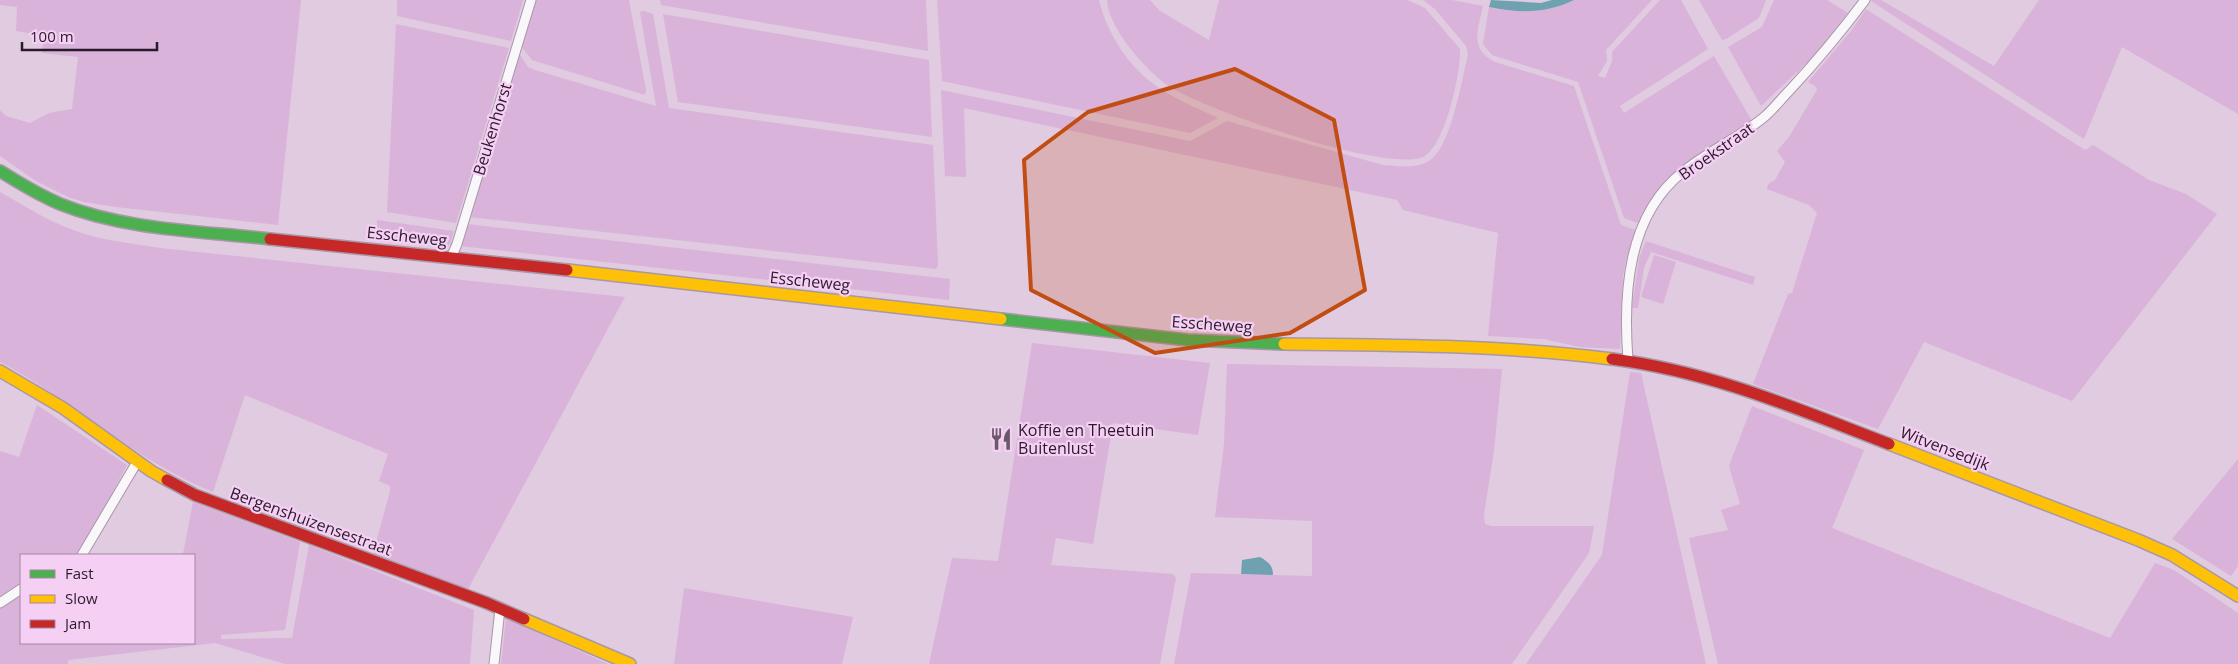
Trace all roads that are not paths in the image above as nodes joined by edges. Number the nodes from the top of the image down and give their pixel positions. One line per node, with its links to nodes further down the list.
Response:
1 (530, 0): 4 (street, Beukenhorst)
2 (1865, 0): 5 (street, Broekstraat)
3 (0, 170): 4 (street, Esscheweg)
4 (450, 258): 5 (street, Esscheweg)
5 (1628, 360): 10 (street, Witvensedijk)
6 (0, 371): 7 (street, Bergenshuizensestraat)
7 (137, 462): 8 (street); 12 (street, Bergenshuizensestraat)
8 (83, 554)
9 (20, 590): 11 (street)
10 (2238, 596)
11 (0, 603)
12 (500, 609): 13 (street); 14 (street, Bergenshuizensestraat)
13 (494, 664)
14 (630, 664)

